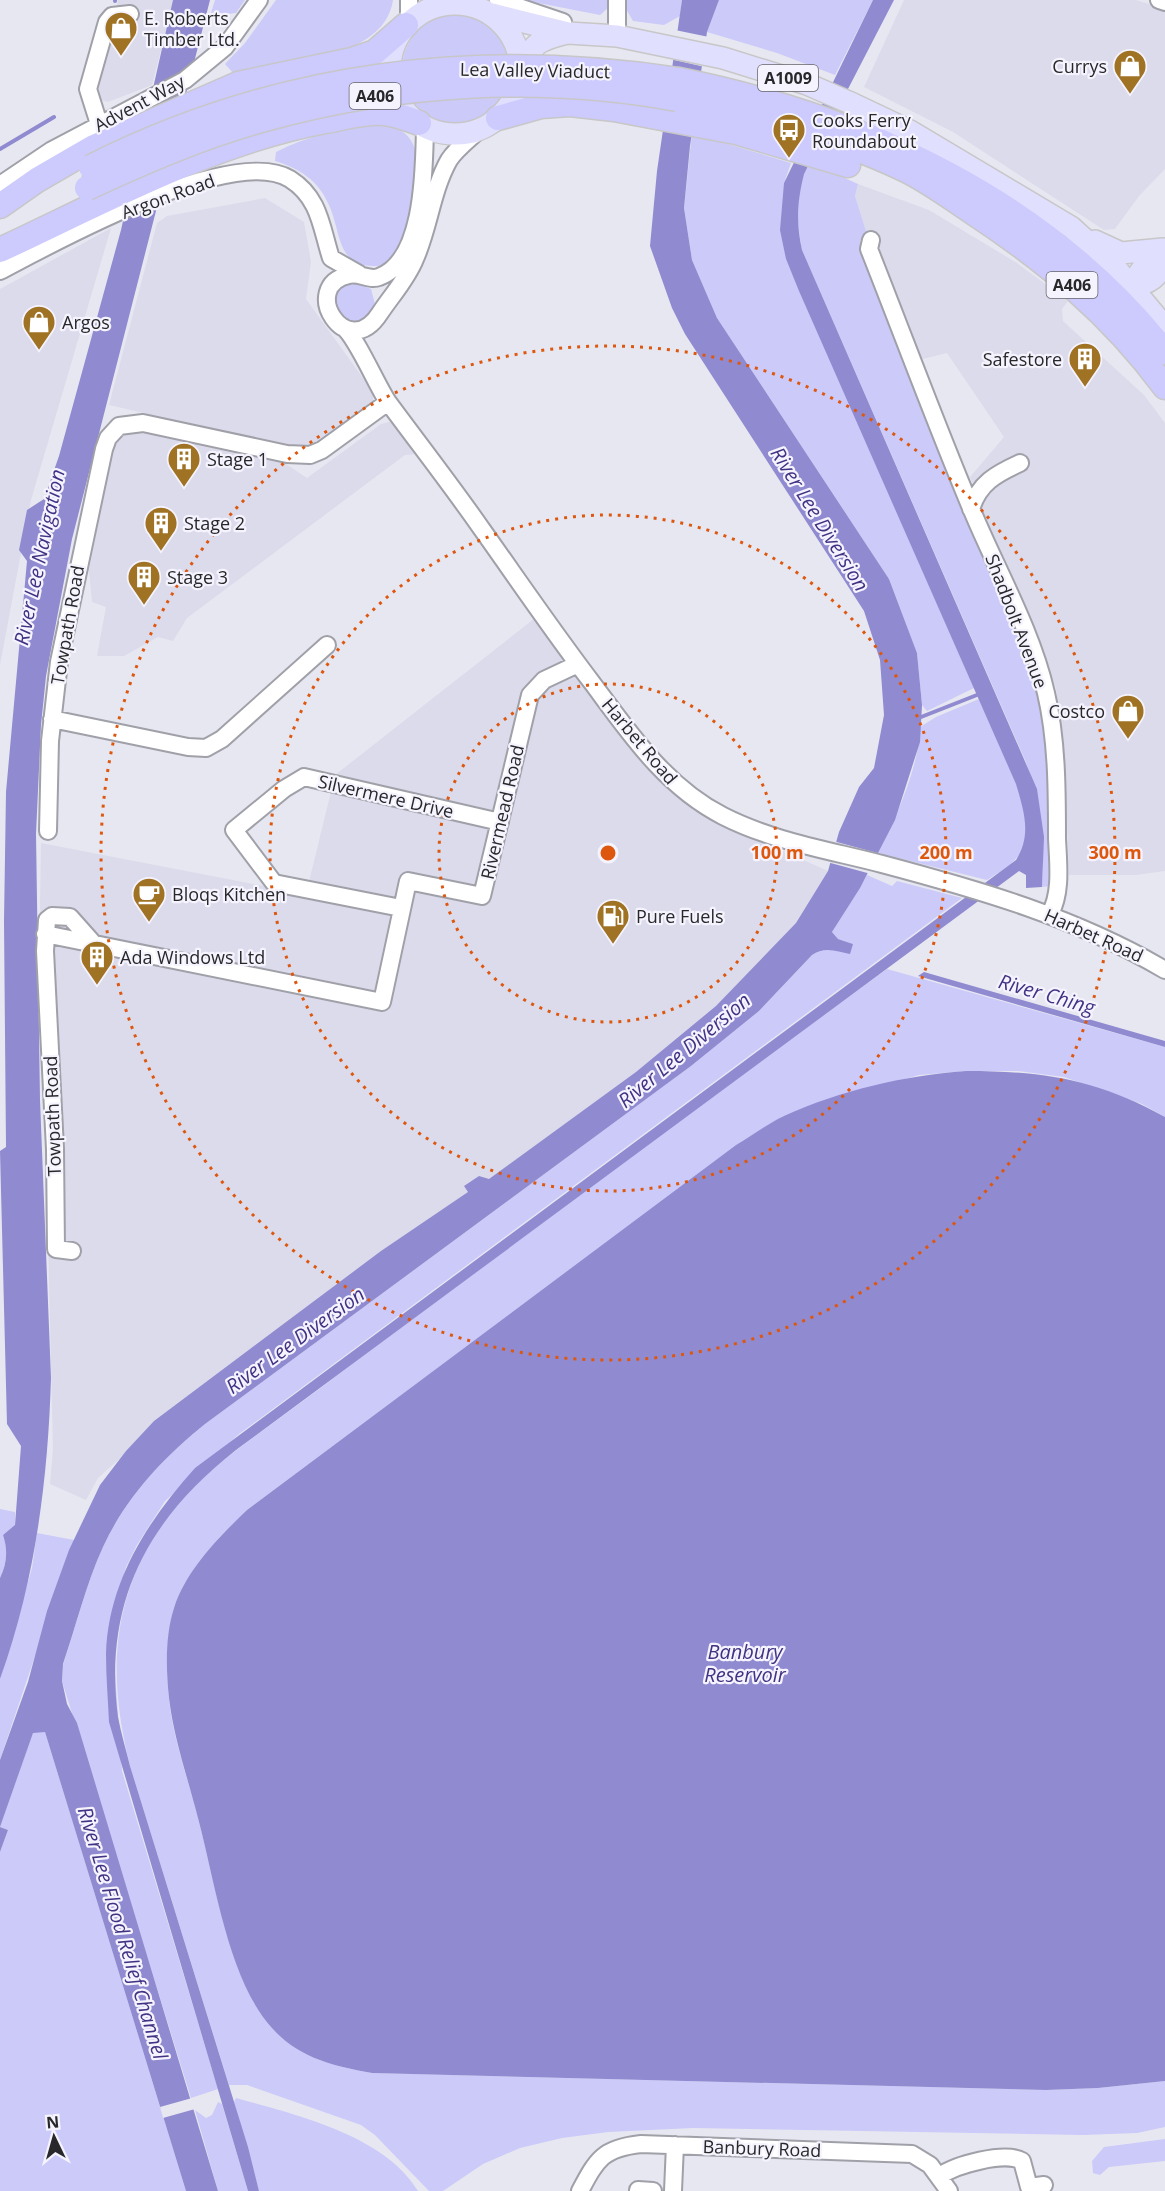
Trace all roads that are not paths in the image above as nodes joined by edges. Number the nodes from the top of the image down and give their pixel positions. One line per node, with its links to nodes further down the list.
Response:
1 (259, 0): 14 (street, Advent Way)
2 (409, 0): 9 (street)
3 (617, 0): 11 (street)
4 (1159, 0): 6 (street)
5 (467, 2): 7 (main road); 9 (main road)
6 (1165, 2)
7 (495, 7): 10 (main road, A1009); 11 (street); 12 (main road)
8 (130, 14): 14 (street)
9 (408, 23): 15 (main road); 18 (highway)
10 (568, 33): 11 (main road, A1009); 12 (main road, A1009)
11 (613, 36): 16 (main road, A1009)
12 (520, 72): 13 (main road)
13 (490, 123): 15 (main road); 16 (highway, A406); 35 (street)
14 (99, 124): 19 (street, Advent Way)
15 (422, 125): 17 (highway); 30 (street)
16 (907, 160): 18 (highway, Lea Valley Viaduct / A406, bridge); 20 (main road, A1009); 39 (highway, A406); 41 (highway, A406)
17 (188, 174): 18 (highway); 28 (street, Argon Road); 29 (street, Argon Road)
18 (89, 178): 21 (highway); 22 (highway, Lea Valley Viaduct / A406); 24 (highway, Lea Valley Viaduct / A406); 26 (highway)
19 (0, 185)
20 (1021, 196): 23 (main road, A1009); 31 (main road, A1009)
21 (0, 206)
22 (0, 219)
23 (1071, 227): 27 (main road, A1009); 31 (main road)
24 (0, 239)
25 (871, 240): 44 (street, Shadbolt Avenue)
26 (0, 250)
27 (1164, 253): 31 (main road, A1009)
28 (332, 258): 30 (street); 32 (street, Argon Road)
29 (0, 270)
30 (363, 276): 32 (street); 35 (street)
31 (1129, 288): 37 (main road); 38 (main road)
32 (329, 290): 36 (street)
33 (1165, 300): 34 (main road)
34 (1165, 319)
35 (374, 321): 36 (street); 40 (street)
36 (343, 327): 40 (street, Harbet Road)
37 (1165, 327)
38 (1165, 337)
39 (1165, 352)
40 (362, 357): 42 (street, Harbet Road)
41 (1165, 387)
42 (388, 402): 46 (street, Harbet Road); 47 (street, Towpath Road)
43 (1020, 463): 44 (street)
44 (971, 509): 51 (street, Shadbolt Avenue)
45 (327, 645): 47 (street)
46 (578, 664): 48 (street, Rivermead Road); 51 (street, Harbet Road)
47 (52, 719): 49 (street, Towpath Road)
48 (500, 822): 50 (street, Rivermead Road); 50 (street, Silvermere Drive)
49 (48, 831)
50 (401, 908): 52 (street, Rivermead Road)
51 (1050, 914): 53 (street, Harbet Road)
52 (94, 944): 54 (street, Towpath Road)
53 (1165, 970)
54 (72, 1251)
55 (675, 2145): 56 (street, Banbury Road); 59 (street, Banbury Road); 61 (street)
56 (939, 2176): 57 (street); 62 (street, Banbury Road)
57 (1044, 2185)
58 (638, 2190): 60 (street)
59 (580, 2191)
60 (653, 2191)
61 (673, 2191)
62 (949, 2191)

